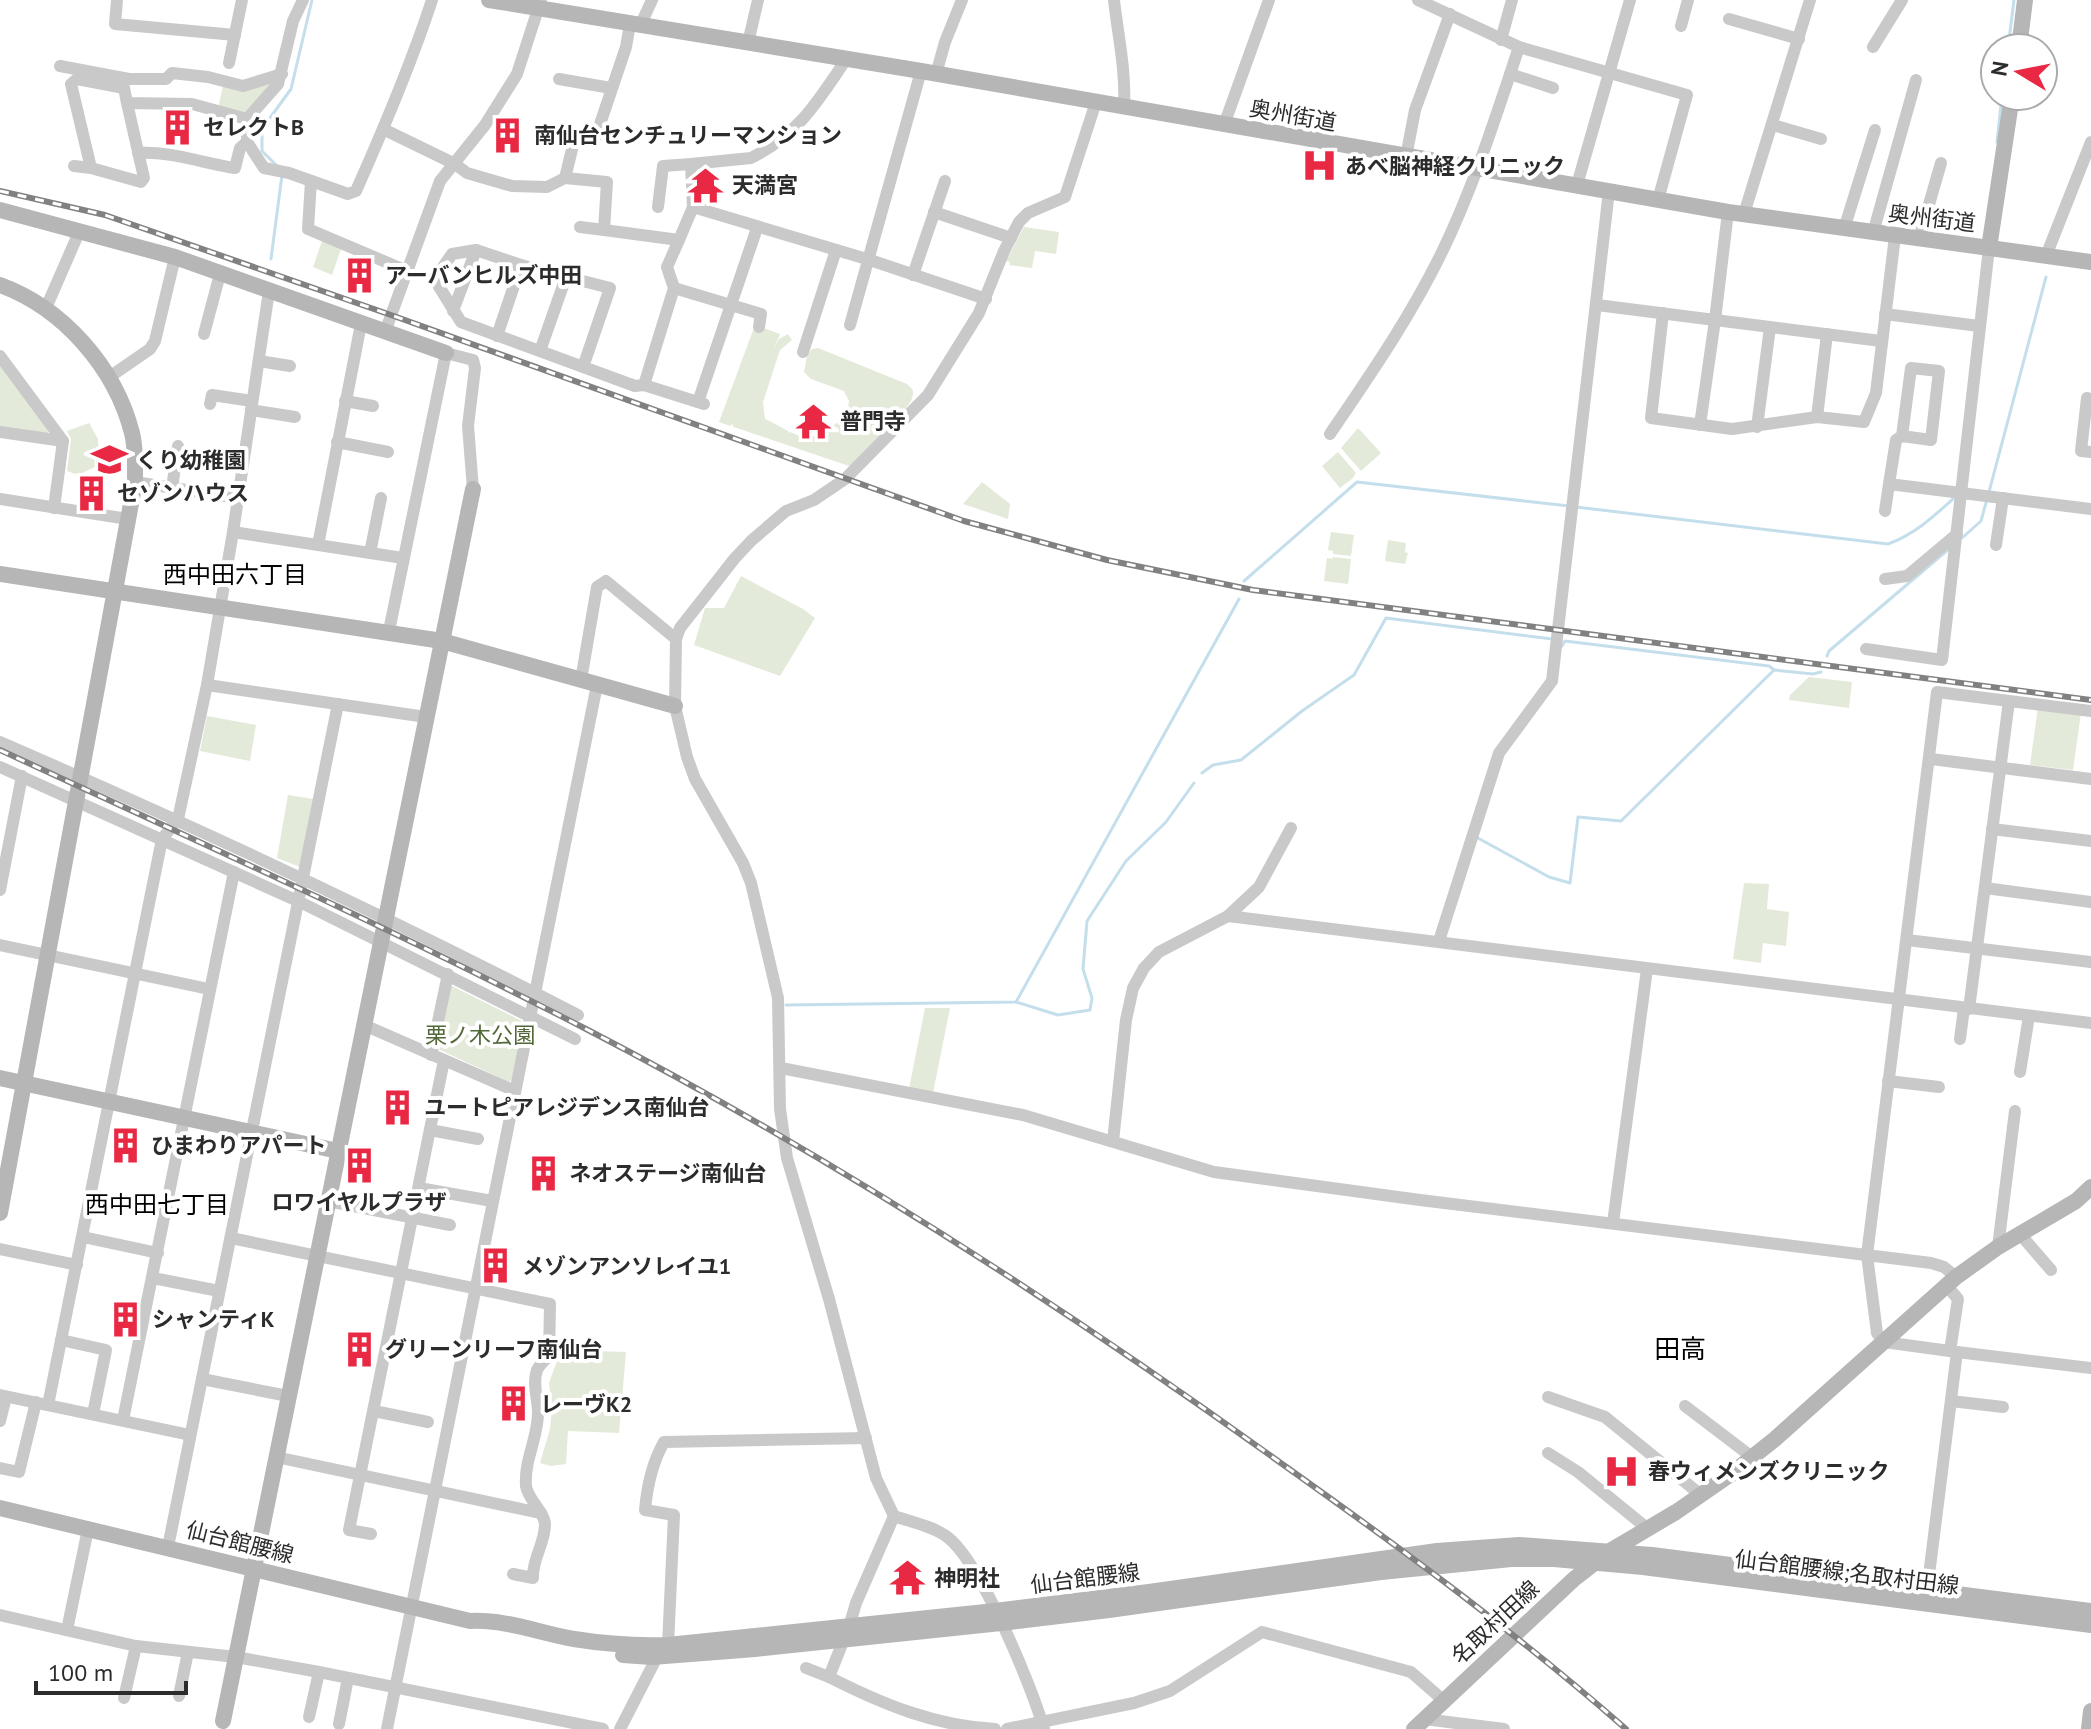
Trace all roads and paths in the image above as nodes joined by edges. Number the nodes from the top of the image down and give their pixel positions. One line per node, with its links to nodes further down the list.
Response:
1 (117, 0): 24 (street)
2 (242, 0): 24 (street)
3 (303, 0): 35 (street)
4 (432, 0): 48 (street)
5 (489, 0): 18 (main road, 奥州街道)
6 (652, 0): 21 (street)
7 (758, 0): 27 (street)
8 (962, 0): 33 (street)
9 (1114, 0): 43 (street)
10 (1269, 0): 46 (street)
11 (1418, 0): 19 (street)
12 (1512, 0): 26 (street)
13 (1630, 0): 34 (street)
14 (1688, 0): 22 (street)
15 (1810, 0): 25 (street)
16 (1902, 0): 29 (street)
17 (2025, 0): 23 (main road)
18 (540, 4): 21 (main road, 奥州街道); 56 (street)
19 (1448, 9): 26 (street); 54 (street)
20 (1729, 19): 25 (street)
21 (635, 25): 27 (main road, 奥州街道); 39 (street)
22 (1681, 26)
23 (2021, 32)
24 (235, 35): 31 (street)
25 (1799, 39): 47 (street)
26 (1501, 40): 28 (street)
27 (748, 43): 30 (main road, 奥州街道)
28 (1519, 47): 34 (street); 36 (street)
29 (1873, 47)
30 (847, 58): 33 (main road, 奥州街道); 57 (street)
31 (229, 63)
32 (60, 66): 35 (street)
33 (928, 73): 41 (main road, 奥州街道); 87 (street)
34 (1609, 73): 64 (street); 66 (street)
35 (282, 74): 45 (street)
36 (1510, 74): 40 (street); 60 (street)
37 (559, 79): 39 (street)
38 (1916, 80): 77 (street)
39 (611, 88): 61 (street)
40 (1553, 88)
41 (1096, 102): 43 (main road, 奥州街道); 79 (street)
42 (127, 103): 45 (street); 53 (street); 59 (street)
43 (1124, 107): 46 (main road, 奥州街道)
44 (2010, 112): 82 (main road)
45 (247, 119): 51 (street)
46 (1224, 125): 54 (main road, 奥州街道)
47 (1773, 125): 50 (street); 71 (street)
48 (383, 129): 56 (street); 62 (street)
49 (1875, 130): 74 (street)
50 (1821, 139)
51 (247, 142): 53 (street); 62 (street)
52 (2091, 142): 85 (street)
53 (138, 153): 59 (street)
54 (1406, 157): 60 (main road, 奥州街道)
55 (1941, 163): 80 (street)
56 (455, 164): 61 (street); 90 (street)
57 (691, 164): 67 (street); 68 (street)
58 (74, 166): 59 (street)
59 (91, 168)
60 (1479, 168): 64 (main road, 奥州街道); 134 (street)
61 (565, 178): 76 (street)
62 (311, 181): 90 (street)
63 (945, 181): 70 (street)
64 (1577, 185): 65 (main road, 奥州街道)
65 (1609, 191): 66 (main road, 奥州街道); 99 (street)
66 (1658, 200): 71 (main road, 奥州街道)
67 (658, 207)
68 (693, 207): 73 (street); 81 (street)
69 (0, 210): 75 (main road)
70 (934, 212): 79 (street); 92 (street)
71 (1736, 213): 74 (main road, 奥州街道); 104 (street)
72 (580, 227): 76 (street)
73 (757, 228): 84 (street); 98 (street)
74 (1844, 229): 77 (main road, 奥州街道)
75 (80, 230): 86 (main road); 100 (street)
76 (604, 230): 81 (street)
77 (1873, 233): 78 (main road, 奥州街道)
78 (1895, 236): 80 (main road, 奥州街道); 103 (street)
79 (1011, 238): 97 (street)
80 (1919, 239): 82 (main road, 奥州街道)
81 (679, 240): 95 (street)
82 (1989, 248): 85 (main road, 奥州街道); 107 (street)
83 (476, 250): 89 (street); 101 (street); 101 (street)
84 (836, 250): 87 (street); 116 (street)
85 (2046, 256): 88 (main road, 奥州街道)
86 (175, 257): 91 (main road); 122 (street)
87 (870, 260): 92 (street); 106 (street)
88 (2091, 262)
89 (521, 265): 93 (street); 113 (street)
90 (407, 271): 110 (street)
91 (220, 274): 96 (main road); 111 (street)
92 (913, 275): 97 (street)
93 (566, 277): 115 (street); 121 (street)
94 (0, 285): 100 (main road)
95 (674, 288): 98 (street); 123 (street)
96 (269, 291): 105 (main road); 119 (street)
97 (986, 299): 165 (street)
98 (732, 305): 108 (street); 123 (street)
99 (1597, 305): 102 (street); 198 (street)
100 (46, 308): 122 (main road)
101 (453, 311): 113 (street)
102 (1663, 313): 104 (street); 131 (street)
103 (1885, 314): 107 (street); 114 (street)
104 (1715, 320): 109 (street); 131 (street)
105 (361, 324): 110 (main road); 125 (street)
106 (850, 325)
107 (1979, 326): 145 (street)
108 (759, 327)
109 (1770, 327): 112 (street); 132 (street)
110 (385, 332): 117 (main road)
111 (204, 334)
112 (1827, 334): 114 (street); 130 (street)
113 (497, 336): 115 (street)
114 (1881, 341): 130 (street)
115 (540, 351): 121 (street)
116 (803, 352)
117 (446, 353): 144 (street); 159 (street)
118 (0, 356): 136 (street)
119 (259, 361): 120 (street); 127 (street)
120 (290, 366)
121 (583, 367): 123 (street)
122 (108, 378): 141 (main road)
123 (644, 385)
124 (2091, 399): 140 (street)
125 (345, 401): 128 (street); 137 (street)
126 (210, 404): 127 (street)
127 (252, 406): 129 (street); 147 (street)
128 (373, 406)
129 (295, 417)
130 (1817, 417): 132 (street)
131 (1700, 425): 132 (street)
132 (1757, 427)
133 (0, 432): 136 (street)
134 (1330, 434)
135 (1902, 436): 135 (street); 142 (street)
136 (63, 441): 150 (street)
137 (337, 442): 139 (street); 156 (street)
138 (178, 446): 143 (street)
139 (388, 452)
140 (2091, 452)
141 (135, 482): 143 (street); 153 (main road)
142 (1889, 484): 145 (street); 152 (street)
143 (172, 488): 147 (street)
144 (473, 489): 166 (main road)
145 (1961, 494): 146 (street); 155 (street)
146 (1992, 497): 151 (street); 157 (street)
147 (238, 498): 154 (street)
148 (381, 498): 158 (street)
149 (0, 499): 150 (street)
150 (54, 508): 153 (street)
151 (2091, 509)
152 (1885, 511)
153 (128, 519): 162 (main road)
154 (233, 532): 156 (street); 163 (street)
155 (1956, 540): 161 (street); 167 (street)
156 (318, 545): 158 (street)
157 (1996, 545)
158 (370, 553): 159 (street)
159 (403, 558): 164 (street)
160 (0, 574): 162 (main road)
161 (1885, 579)
162 (114, 591): 163 (main road); 180 (main road)
163 (221, 607): 164 (main road); 169 (street)
164 (389, 631): 166 (main road)
165 (676, 639): 168 (street); 172 (street)
166 (442, 641): 168 (main road); 174 (main road)
167 (1866, 649)
168 (589, 682): 172 (main road); 207 (street)
169 (207, 685): 171 (street); 183 (street)
170 (2009, 701): 173 (street); 176 (street); 178 (street)
171 (338, 704): 174 (street); 189 (street)
172 (675, 706): 219 (street)
173 (2091, 711)
174 (426, 717): 195 (main road)
175 (0, 742): 180 (street)
176 (1931, 759): 178 (street); 196 (street)
177 (0, 767): 179 (street)
178 (2000, 768): 181 (street); 185 (street)
179 (22, 776): 182 (street); 191 (street)
180 (82, 778): 182 (main road); 183 (street)
181 (2091, 779)
182 (77, 802): 186 (street); 201 (main road)
183 (178, 819): 186 (street); 189 (street)
184 (1291, 828): 194 (street)
185 (1992, 829): 187 (street); 190 (street)
186 (162, 839): 188 (street); 204 (street)
187 (2091, 841)
188 (234, 872): 192 (street); 206 (street)
189 (304, 879): 192 (street); 195 (street)
190 (1985, 888): 193 (street); 200 (street)
191 (0, 890)
192 (300, 902): 197 (street); 230 (street)
193 (2091, 902)
194 (1228, 916): 198 (street); 232 (street)
195 (385, 918): 197 (main road); 207 (street)
196 (1907, 940): 200 (street); 208 (street)
197 (381, 941): 205 (street); 214 (main road)
198 (1439, 941): 203 (street)
199 (0, 945): 201 (street)
200 (1977, 948): 202 (street); 209 (street)
201 (47, 955): 204 (street); 223 (main road)
202 (2091, 962)
203 (1647, 969): 208 (street); 240 (street)
204 (136, 974): 206 (street); 226 (street)
205 (448, 974): 211 (street); 217 (street)
206 (209, 989): 228 (street)
207 (534, 992): 210 (street); 211 (street)
208 (1898, 1001): 209 (street); 222 (street)
209 (1967, 1009): 212 (street); 216 (street)
210 (578, 1015)
211 (530, 1016): 215 (street); 225 (street)
212 (2029, 1016): 213 (street); 220 (street)
213 (2091, 1023)
214 (364, 1025): 217 (street); 233 (main road)
215 (575, 1039)
216 (1960, 1039)
217 (431, 1055): 218 (street)
218 (444, 1060): 225 (street); 229 (street)
219 (781, 1068): 232 (street); 275 (street)
220 (2020, 1072)
221 (0, 1078): 223 (main road)
222 (1888, 1081): 224 (street); 249 (street)
223 (24, 1084): 226 (main road); 238 (main road)
224 (1939, 1087)
225 (515, 1091): 237 (street)
226 (109, 1101): 228 (main road); 243 (street)
227 (2015, 1111): 245 (street)
228 (184, 1118): 230 (main road); 247 (street)
229 (430, 1130): 231 (street); 235 (street)
230 (252, 1133): 233 (main road); 244 (street)
231 (478, 1139)
232 (1113, 1141): 240 (street)
233 (338, 1151): 236 (main road)
234 (2091, 1187): 242 (main road, 名取村田線)
235 (419, 1188): 237 (street); 239 (street)
236 (328, 1201): 239 (street); 248 (main road)
237 (492, 1201): 255 (street)
238 (0, 1213)
239 (413, 1217): 241 (street); 252 (street)
240 (1613, 1223): 249 (street)
241 (450, 1225)
242 (2020, 1234): 245 (main road, 名取村田線); 251 (street)
243 (83, 1237): 247 (street); 250 (street)
244 (231, 1238): 248 (street); 256 (street)
245 (1998, 1247): 254 (main road, 名取村田線)
246 (0, 1249): 250 (street)
247 (158, 1253): 253 (street)
248 (317, 1255): 252 (street); 263 (main road)
249 (1867, 1255): 254 (street); 258 (street)
250 (77, 1265): 257 (street)
251 (2051, 1270)
252 (401, 1273): 255 (street); 269 (street)
253 (153, 1278): 256 (street); 271 (street)
254 (1951, 1282): 258 (main road, 名取村田線); 259 (street)
255 (475, 1289): 281 (street); 284 (street)
256 (219, 1291): 261 (street)
257 (61, 1340): 266 (street); 270 (street)
258 (1884, 1342): 259 (street); 278 (main road, 名取村田線)
259 (1954, 1351): 260 (street); 265 (street)
260 (2091, 1368)
261 (202, 1379): 263 (street); 274 (street)
262 (3, 1396): 266 (street); 272 (street)
263 (288, 1396): 277 (main road)
264 (1548, 1397): 282 (street)
265 (1951, 1401): 268 (street); 295 (street)
266 (42, 1403): 270 (street); 279 (street)
267 (1685, 1406): 278 (street)
268 (2003, 1407)
269 (374, 1411): 273 (street); 280 (street)
270 (93, 1414): 271 (street)
271 (123, 1420): 274 (street)
272 (0, 1421)
273 (428, 1422)
274 (190, 1435): 289 (street)
275 (866, 1438): 285 (street); 305 (street)
276 (1548, 1453): 287 (street)
277 (276, 1457): 280 (street); 293 (main road)
278 (1752, 1457): 282 (main road, 名取村田線)
279 (0, 1468)
280 (359, 1476): 281 (street); 288 (street)
281 (434, 1492): 284 (street); 297 (street)
282 (1701, 1495): 287 (main road, 名取村田線)
283 (0, 1508): 286 (main road, 仙台館腰線)
284 (540, 1513): 294 (street)
285 (894, 1516): 300 (street); 303 (street)
286 (88, 1529): 289 (main road, 仙台館腰線); 302 (street)
287 (1648, 1529): 290 (main road, 名取村田線)
288 (371, 1534)
289 (168, 1547): 293 (main road, 仙台館腰線)
290 (1610, 1551): 292 (main road, 名取村田線); 295 (main road, 仙台館腰線;名取村田線); 300 (main road, 仙台館腰線)
291 (1556, 1559): 292 (main road, 仙台館腰線); 296 (main road); 300 (main road, 仙台館腰線)
292 (1596, 1563): 296 (main road, 名取村田線); 301 (main road, 仙台館腰線;名取村田線)
293 (254, 1569): 297 (main road, 仙台館腰線); 307 (main road)
294 (513, 1574)
295 (1927, 1591): 298 (main road, 仙台館腰線;名取村田線)
296 (1558, 1594): 315 (main road, 名取村田線)
297 (411, 1607): 305 (main road, 仙台館腰線); 312 (street)
298 (2091, 1611)
299 (0, 1615): 302 (street)
300 (998, 1617): 303 (main road, 仙台館腰線); 321 (street)
301 (2091, 1625)
302 (67, 1630): 304 (street)
303 (846, 1633): 305 (main road, 仙台館腰線); 310 (street)
304 (136, 1646): 306 (street); 314 (street)
305 (662, 1651): 322 (street)
306 (188, 1652): 307 (street); 313 (street)
307 (236, 1657): 309 (street); 320 (main road)
308 (806, 1668): 310 (street)
309 (319, 1672): 311 (street); 317 (street)
310 (829, 1677): 325 (street)
311 (348, 1678): 312 (street); 318 (street)
312 (396, 1688): 323 (street); 324 (street)
313 (179, 1696)
314 (124, 1698)
315 (1443, 1700): 319 (main road, 名取村田線); 321 (street)
316 (2091, 1711): 328 (main road)
317 (309, 1717)
318 (339, 1724)
319 (1419, 1724): 327 (street)
320 (223, 1725)
321 (1043, 1726): 326 (street)
322 (621, 1727)
323 (387, 1729)
324 (603, 1729)
325 (995, 1729)
326 (1007, 1729)
327 (1504, 1729)
328 (2089, 1729)

